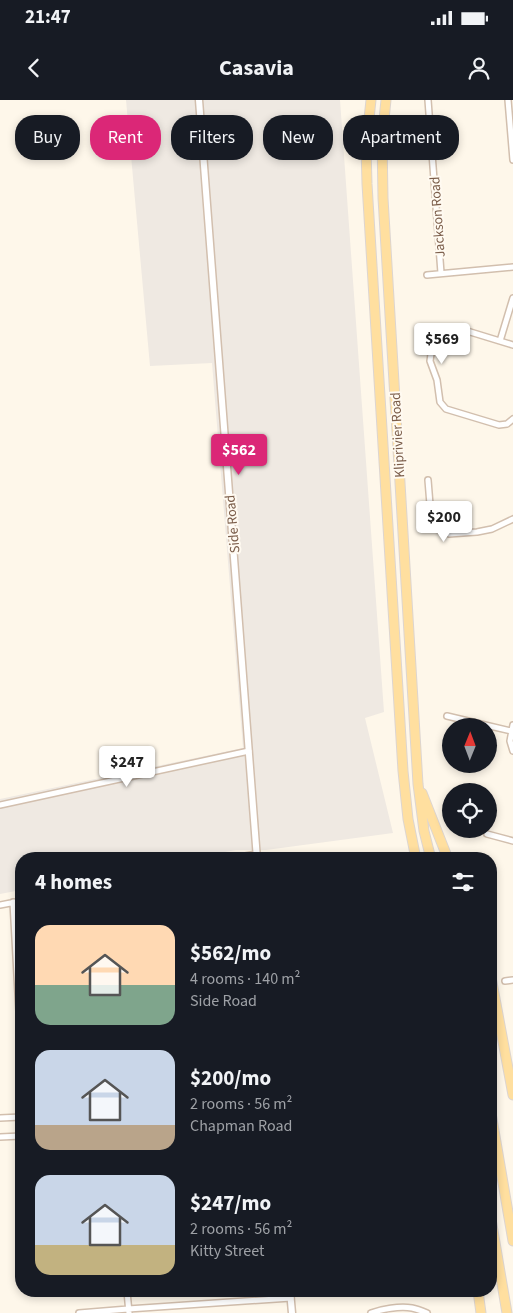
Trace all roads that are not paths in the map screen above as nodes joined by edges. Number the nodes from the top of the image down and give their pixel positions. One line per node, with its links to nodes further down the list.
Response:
1 (199, 100): 18 (street, Side Road)
2 (370, 100): 25 (main road, Kliprivier Road)
3 (386, 100): 20 (main road, Kliprivier Road)
4 (428, 100): 8 (street, Jackson Road)
5 (508, 100): 6 (street)
6 (513, 160)
7 (513, 267): 8 (street)
8 (442, 273): 9 (street)
9 (427, 275)
10 (513, 298): 11 (street)
11 (500, 341): 12 (street); 13 (street)
12 (513, 345)
13 (513, 419)
14 (428, 480): 15 (street)
15 (513, 519)
16 (447, 716): 17 (street)
17 (512, 728): 19 (street)
18 (249, 751): 21 (street); 24 (street, Side Road)
19 (513, 751)
20 (418, 784): 26 (main road, Kliprivier Road); 27 (main road)
21 (0, 805)
22 (497, 837): 23 (street)
23 (513, 841)
24 (257, 852)
25 (415, 852)
26 (429, 852)
27 (445, 852)
28 (12, 902): 29 (street); 30 (street); 31 (street)
29 (15, 902)
30 (0, 905)
31 (15, 931)
32 (513, 980): 33 (street)
33 (505, 981)
34 (497, 1009): 35 (main road)
35 (513, 1095)
36 (15, 1117): 37 (street)
37 (0, 1118)
38 (15, 1136): 39 (street)
39 (0, 1137)
40 (497, 1148): 41 (main road)
41 (513, 1241)
42 (497, 1254): 53 (main road)
43 (127, 1297): 47 (street)
44 (270, 1297): 47 (street)
45 (290, 1297): 49 (street)
46 (479, 1297): 52 (main road)
47 (128, 1311): 48 (street)
48 (79, 1313)
49 (292, 1313)
50 (371, 1313): 51 (street)
51 (427, 1313)
52 (481, 1313)
53 (507, 1313)

